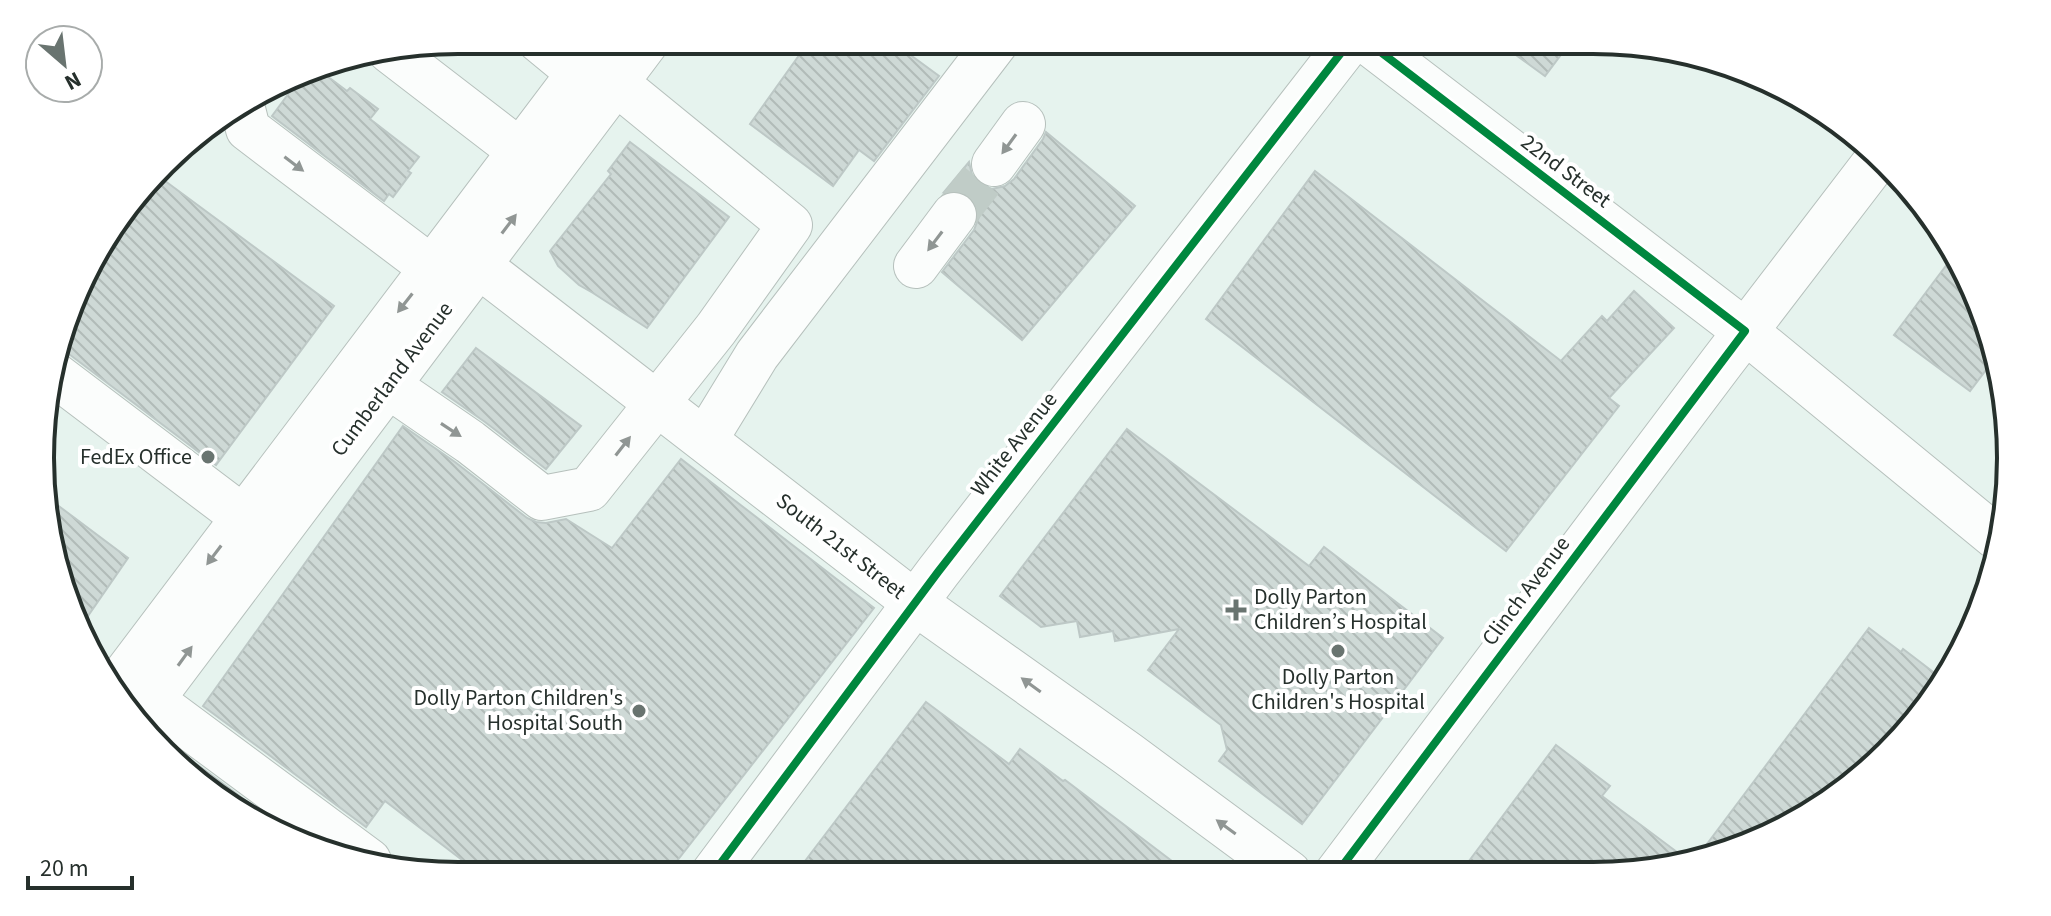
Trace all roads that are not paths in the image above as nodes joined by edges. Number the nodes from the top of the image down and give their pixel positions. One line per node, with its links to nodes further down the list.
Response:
1 (573, 54): 7 (street)
2 (621, 54): 7 (street, Cumberland Avenue)
3 (987, 54): 20 (street)
4 (1340, 54): 23 (street, White Avenue)
5 (1383, 54): 16 (street, 22nd Street)
6 (399, 58): 10 (street)
7 (600, 65): 10 (street, Cumberland Avenue); 14 (street, Cumberland Avenue, one-way to 7); 19 (street)
8 (245, 115): 14 (street, South 21st Street, one-way to 14)
9 (1023, 124): 11 (street, one-way to 11)
10 (520, 151): 14 (street, Cumberland Avenue)
11 (994, 164)
12 (1872, 166): 16 (street, Clinch Avenue)
13 (954, 215): 15 (street, one-way to 15)
14 (453, 259): 18 (street, Cumberland Avenue); 19 (street, South 21st Street); 21 (street, Cumberland Avenue, one-way to 21)
15 (916, 266)
16 (1745, 331): 22 (street, 22nd Street); 28 (street, Clinch Avenue)
17 (62, 380): 21 (street)
18 (387, 385): 19 (street, one-way to 19); 24 (street, Cumberland Avenue, one-way to 18)
19 (657, 402): 20 (street, South 21st Street)
20 (705, 440): 23 (street, South 21st Street)
21 (243, 517): 24 (street, Cumberland Avenue, one-way to 24)
22 (1990, 532)
23 (914, 602): 26 (street, White Avenue); 27 (street, South 21st Street, one-way to 23)
24 (132, 696): 25 (street)
25 (349, 847)
26 (722, 862)
27 (1274, 862)
28 (1345, 862)

